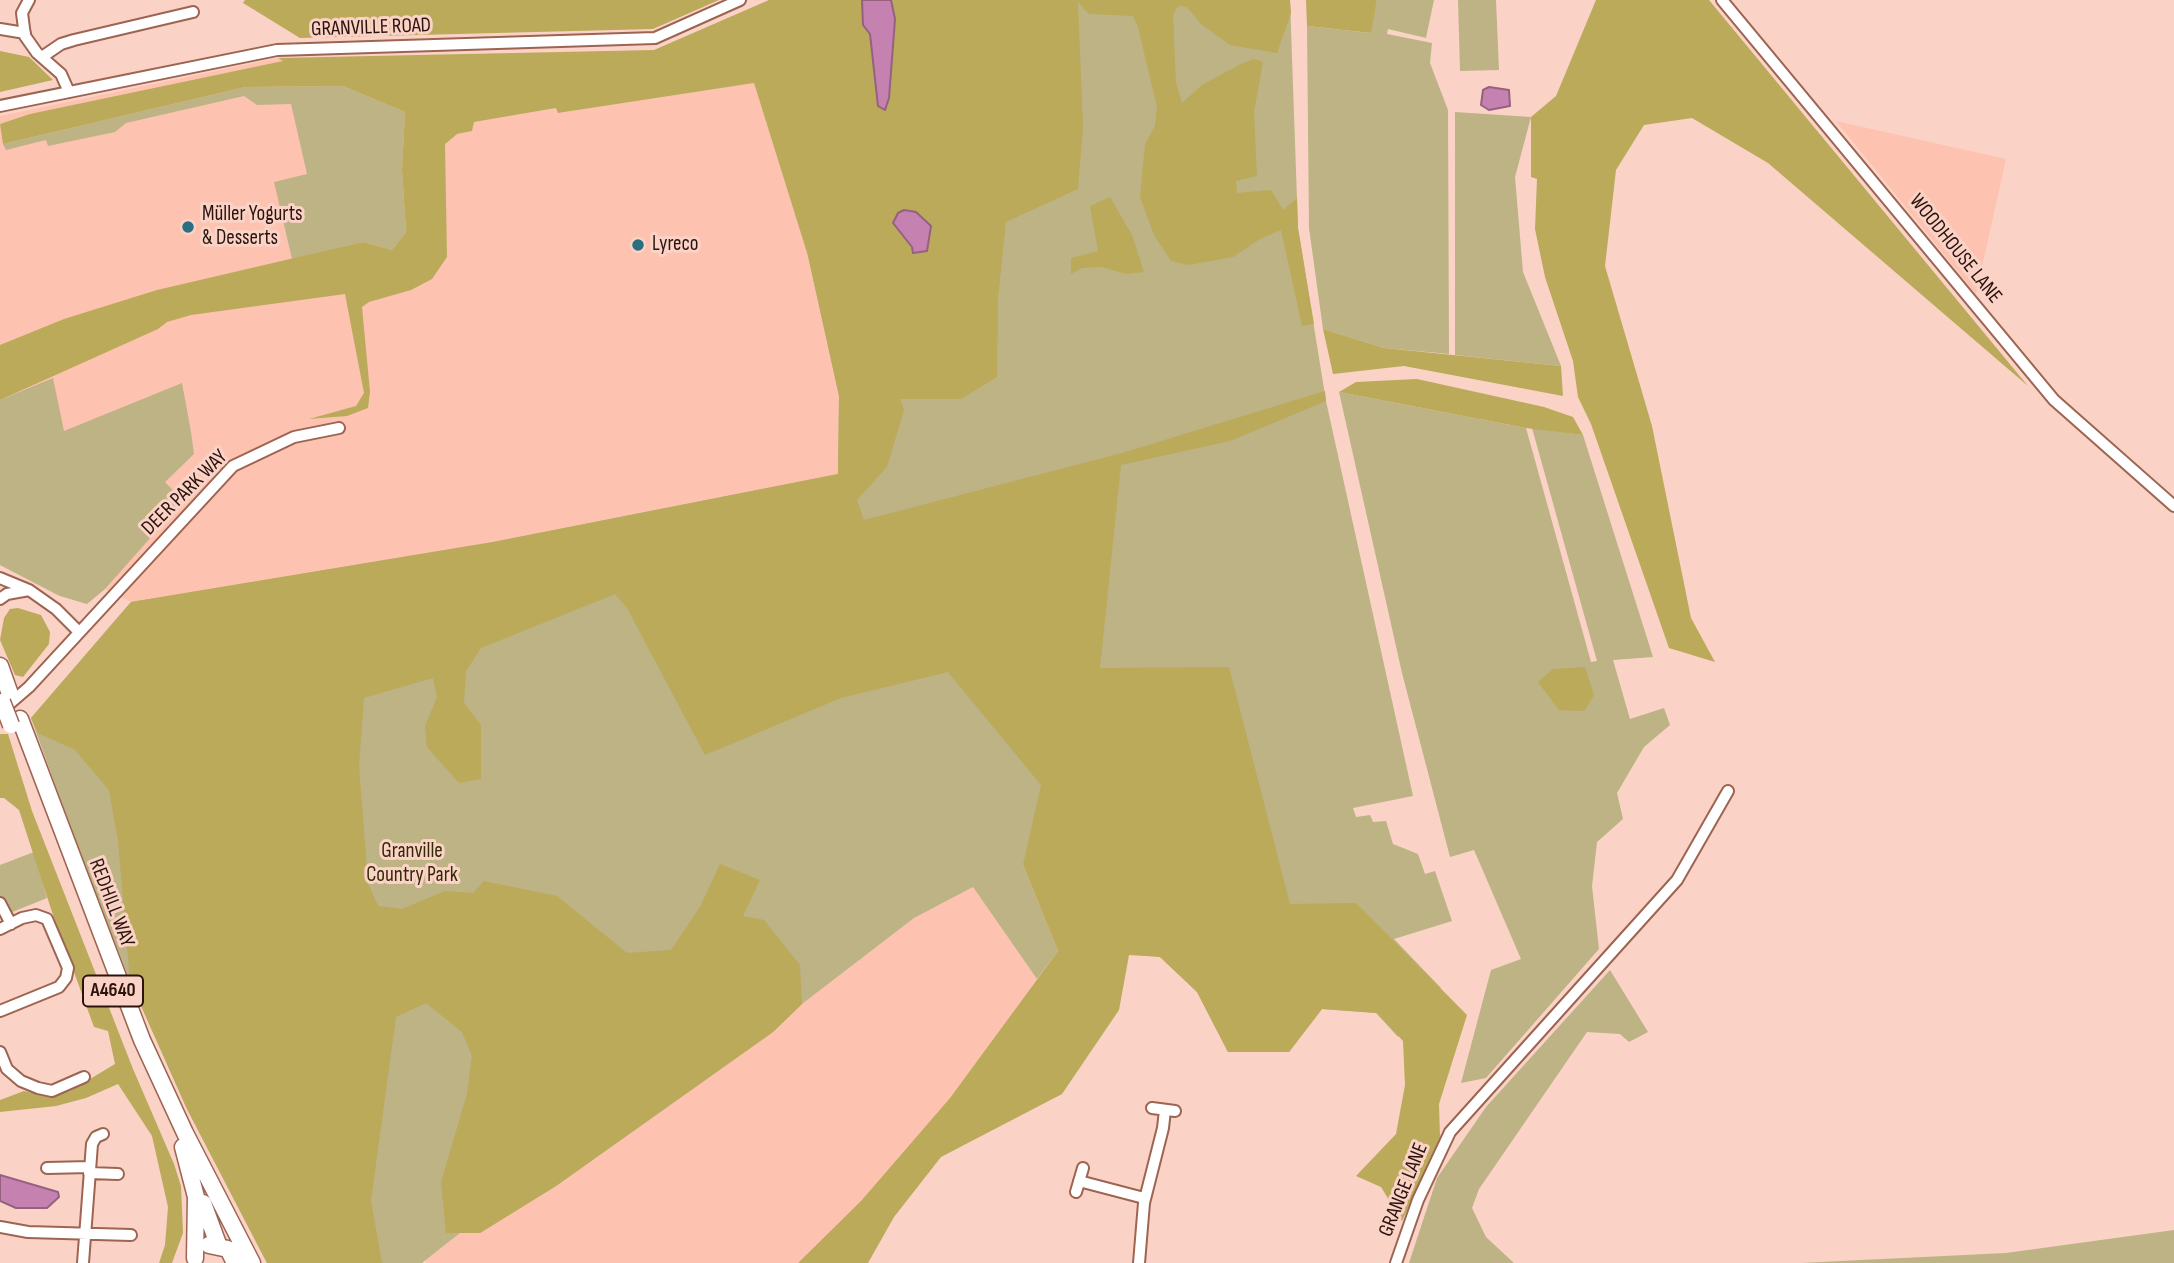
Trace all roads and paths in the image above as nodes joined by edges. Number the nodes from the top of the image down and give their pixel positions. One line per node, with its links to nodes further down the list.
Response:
1 (29, 0): 6 (street)
2 (740, 0): 8 (street, GRANVILLE ROAD)
3 (1722, 0): 11 (street, WOODHOUSE LANE)
4 (193, 12): 7 (street)
5 (0, 29): 6 (street)
6 (25, 33): 7 (street)
7 (42, 57): 8 (street)
8 (69, 92): 9 (street, GRANVILLE ROAD)
9 (0, 106)
10 (339, 428): 15 (street, DEER PARK WAY)
11 (2174, 506)
12 (0, 578): 13 (street)
13 (29, 590): 14 (street); 15 (street)
14 (0, 599)
15 (78, 631): 17 (street, DEER PARK WAY)
16 (0, 666): 17 (main road, REDHILL WAY / A4640)
17 (3, 702): 18 (main road, REDHILL WAY / A4640, bridge)
18 (16, 722): 26 (main road, REDHILL WAY / A4640); 37 (main road, REDHILL WAY / A4640)
19 (1728, 791): 42 (street, GRANGE LANE)
20 (0, 903): 21 (street)
21 (5, 926): 22 (street)
22 (0, 1011)
23 (0, 1052): 24 (street)
24 (84, 1077)
25 (1152, 1108): 32 (street)
26 (185, 1133): 36 (main road, A4640); 40 (main road, REDHILL WAY / A4640)
27 (103, 1134): 30 (street)
28 (47, 1168): 30 (street)
29 (1083, 1168): 32 (street)
30 (90, 1170): 31 (street); 34 (street)
31 (118, 1174)
32 (1144, 1198): 41 (street)
33 (0, 1227): 34 (street)
34 (85, 1232): 35 (street); 39 (street)
35 (131, 1235)
36 (218, 1244): 37 (main road, A4640); 38 (main road, A4640)
37 (194, 1261)
38 (237, 1261)
39 (83, 1263)
40 (252, 1263)
41 (1139, 1263)
42 (1396, 1263)

